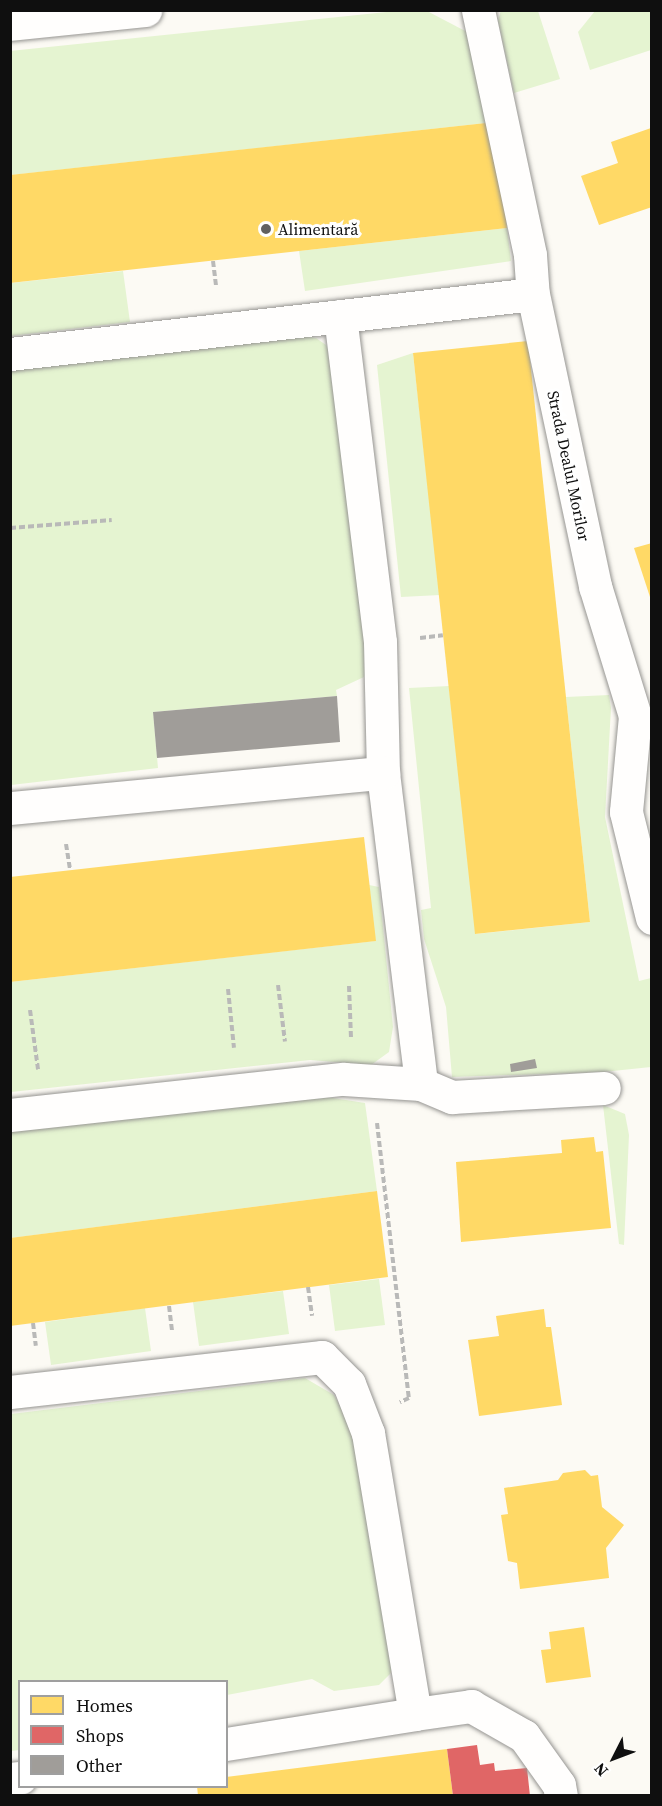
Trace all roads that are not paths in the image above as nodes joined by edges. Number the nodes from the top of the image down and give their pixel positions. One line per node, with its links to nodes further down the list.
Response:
1 (145, 10): 3 (street)
2 (478, 10): 4 (street, Strada Dealul Morilor)
3 (10, 24)
4 (533, 294): 5 (street); 9 (street, Strada Dealul Morilor)
5 (340, 316): 6 (street); 7 (street)
6 (10, 354)
7 (383, 773): 8 (street); 10 (street)
8 (10, 808)
9 (651, 918)
10 (421, 1084): 11 (street); 12 (street)
11 (604, 1088)
12 (10, 1115)
13 (10, 1392): 14 (street)
14 (415, 1714): 15 (street); 16 (street)
15 (228, 1744)
16 (561, 1796)

